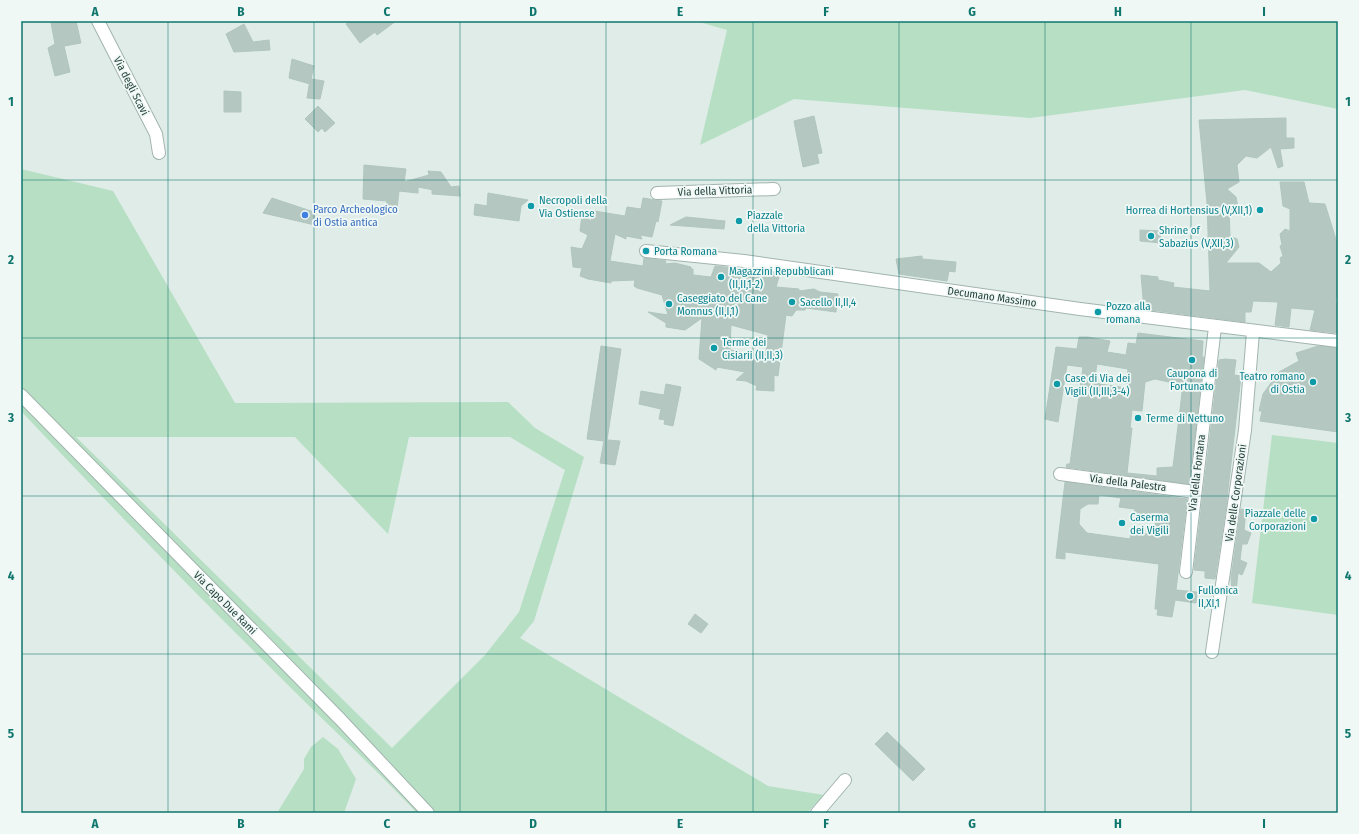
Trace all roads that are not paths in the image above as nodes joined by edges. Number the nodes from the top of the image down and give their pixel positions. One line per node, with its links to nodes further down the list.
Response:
1 (98, 21): 2 (street, Via degli Scavi)
2 (159, 153)
3 (774, 189): 4 (street, Via della Vittoria)
4 (657, 193)
5 (646, 251): 6 (street, Decumano Massimo)
6 (1215, 327): 7 (street, Decumano Massimo); 11 (street, Via della Fontana)
7 (1253, 332): 8 (street, Decumano Massimo); 13 (street, Via delle Corporazioni)
8 (1338, 341)
9 (21, 395): 15 (street, Via Capo Due Rami)
10 (1060, 474): 11 (street, Via della Palestra)
11 (1195, 492): 12 (street, Via della Fontana)
12 (1186, 572)
13 (1212, 652)
14 (845, 780): 16 (street)
15 (428, 813)
16 (817, 813)

